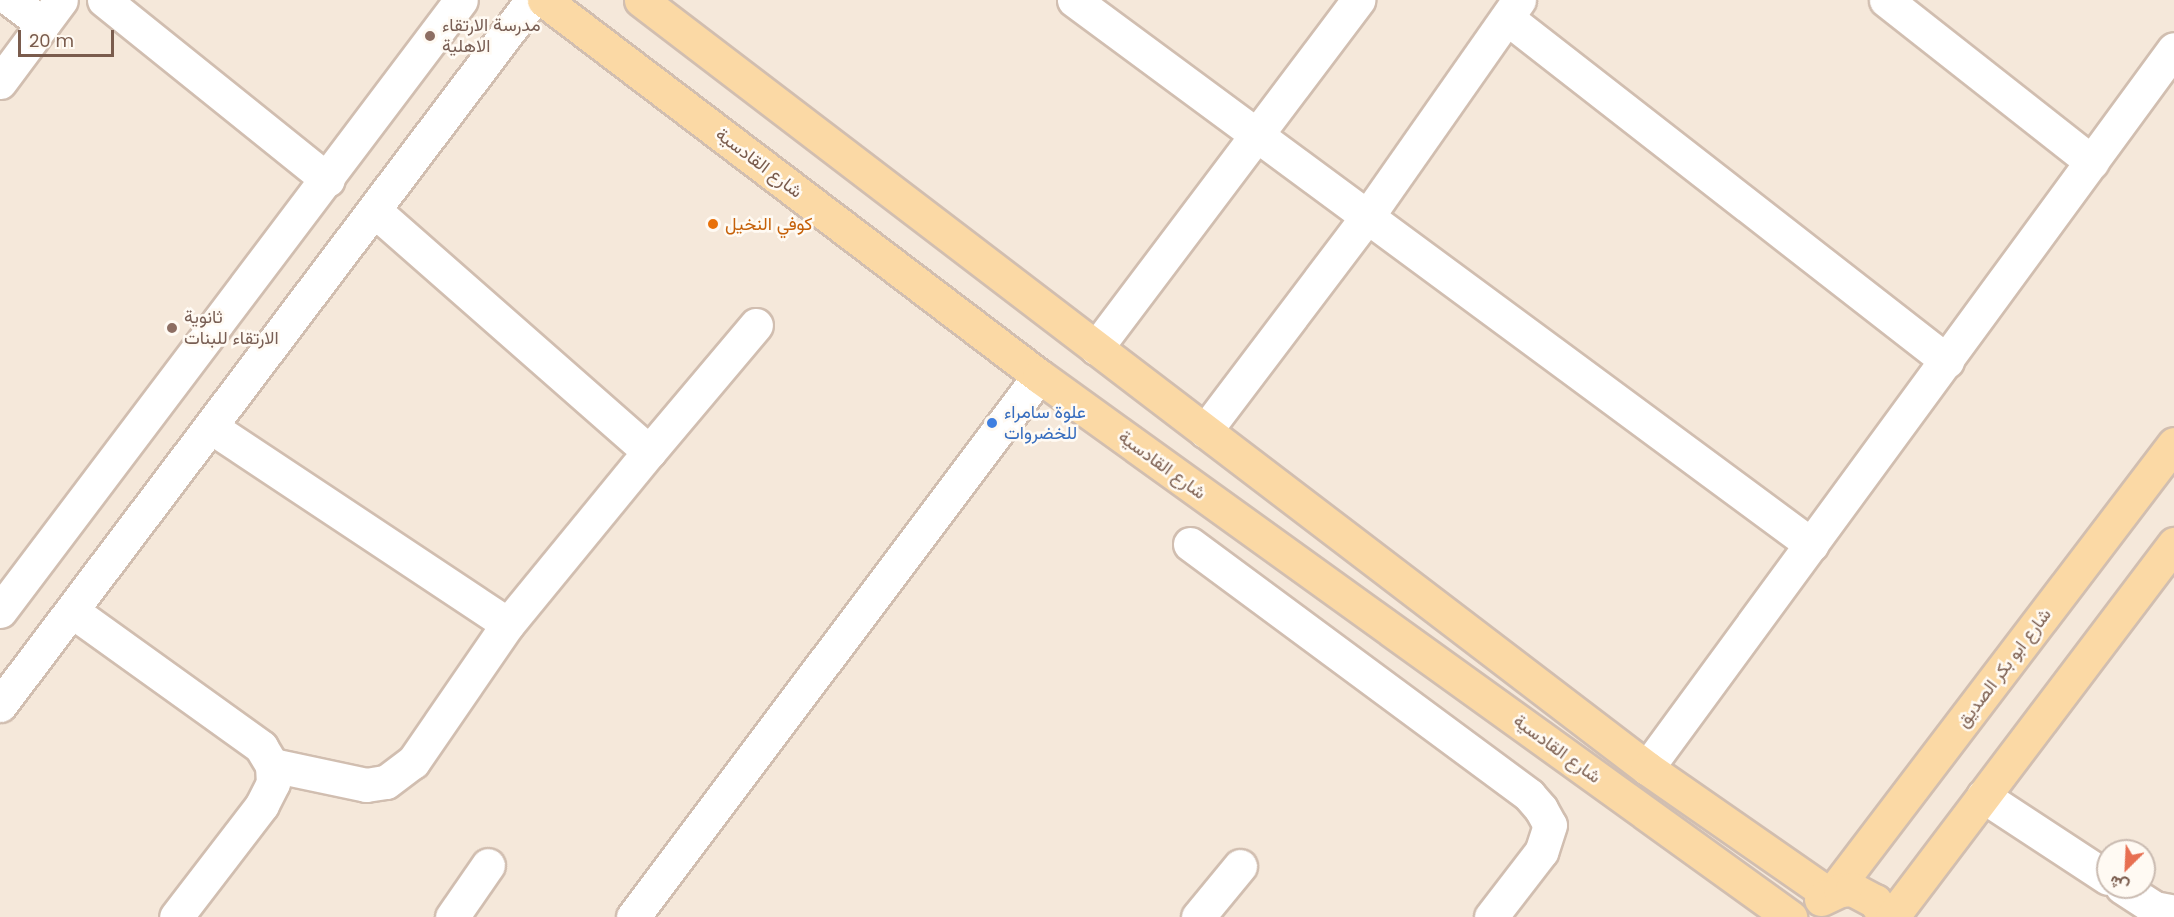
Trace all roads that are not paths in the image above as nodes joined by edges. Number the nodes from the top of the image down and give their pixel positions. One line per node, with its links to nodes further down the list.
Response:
1 (11, 0): 11 (street)
2 (104, 0): 16 (street)
3 (461, 0): 16 (street)
4 (532, 0): 17 (street)
5 (544, 0): 22 (main road, شارع القادسية)
6 (641, 0): 20 (main road)
7 (1074, 0): 14 (street)
8 (1358, 0): 14 (street)
9 (1886, 0): 15 (street)
10 (1513, 9): 18 (street); 21 (street)
11 (52, 12): 13 (street)
12 (2174, 49): 15 (street)
13 (0, 82)
14 (1256, 135): 18 (street); 20 (street)
15 (2092, 162): 21 (street)
16 (328, 180): 30 (street)
17 (375, 211): 23 (street); 26 (street)
18 (1367, 217): 24 (street); 29 (street)
19 (756, 326): 26 (street)
20 (1096, 348): 24 (main road)
21 (1947, 361): 29 (street)
22 (1039, 376): 45 (street); 48 (main road, شارع القادسية)
23 (212, 427): 31 (street); 32 (street)
24 (1205, 431): 35 (main road)
25 (2174, 444): 41 (main road, شارع ابو بكر الصديق)
26 (650, 452): 32 (street)
27 (1190, 544): 47 (street)
28 (2174, 544): 36 (main road)
29 (1812, 545): 35 (street)
30 (0, 611)
31 (72, 611): 33 (street); 34 (street)
32 (508, 624): 34 (street)
33 (0, 705)
34 (272, 765): 43 (street)
35 (1647, 768): 41 (main road)
36 (1983, 796): 39 (street); 50 (main road)
37 (488, 865): 44 (street)
38 (1240, 866): 46 (street)
39 (2096, 870)
40 (2140, 899): 42 (street)
41 (1823, 901): 49 (main road)
42 (2174, 912)
43 (176, 917)
44 (452, 917)
45 (633, 917)
46 (1197, 917)
47 (1491, 917)
48 (1790, 917)
49 (1885, 917)
50 (1892, 917)

